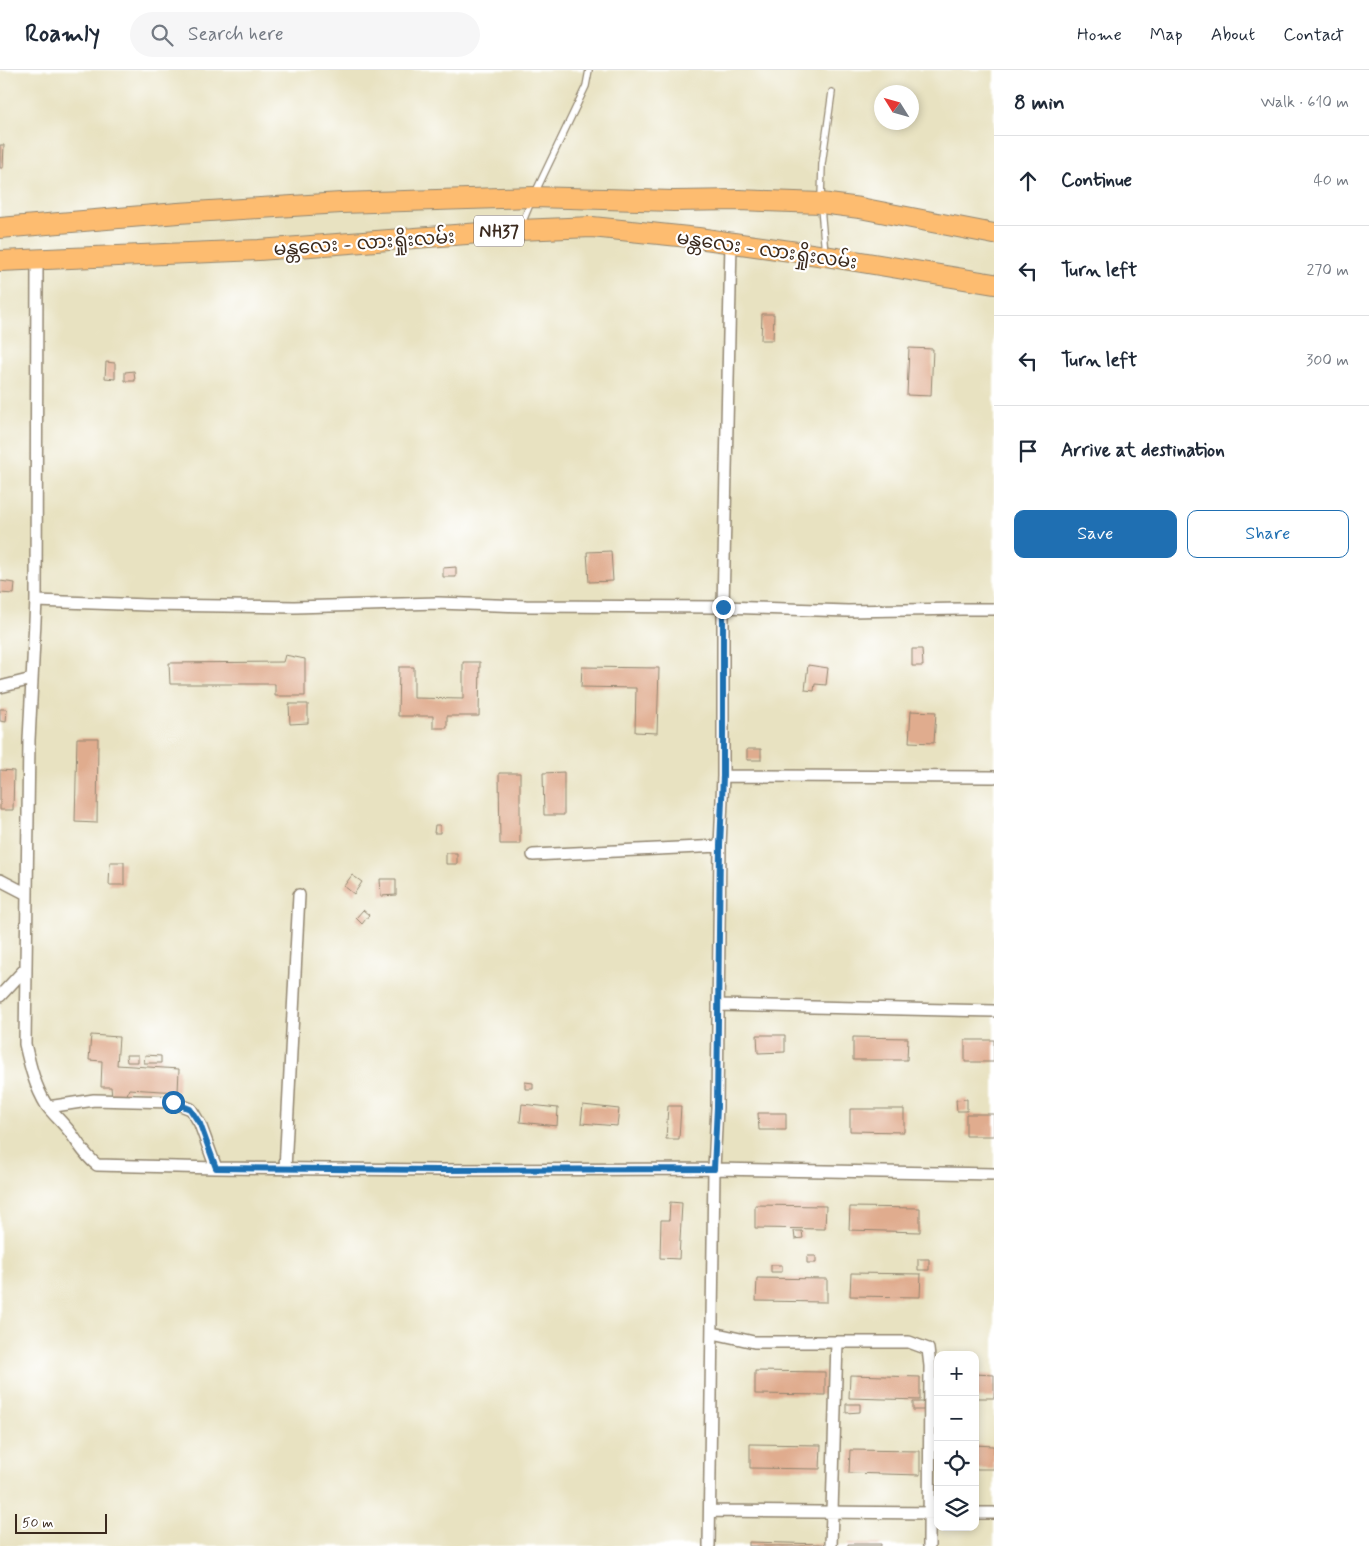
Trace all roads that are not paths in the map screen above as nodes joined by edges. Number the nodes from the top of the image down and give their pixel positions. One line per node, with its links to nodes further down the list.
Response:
1 (589, 70): 3 (lane)
2 (832, 92): 4 (lane)
3 (533, 197): 4 (highway, မန္တလေး - လားရှိုးလမ်း / NH37); 5 (highway, မန္တလေး - လားရှိုးလမ်း / NH37); 6 (lane)
4 (821, 203): 7 (highway, မန္တလေး - လားရှိုးလမ်း / NH37); 9 (lane)
5 (0, 228)
6 (519, 230): 8 (highway, မန္တလေး - လားရှိုးလမ်း / NH37); 10 (highway, မန္တလေး - လားရှိုးလမ်း / NH37)
7 (994, 234)
8 (731, 243): 9 (highway, မန္တလေး - လားရှိုးလမ်း / NH37); 14 (street)
9 (825, 256): 12 (highway, မန္တလေး - လားရှိုးလမ်း / NH37)
10 (37, 259): 11 (highway, မန္တလေး - လားရှိုးလမ်း / NH37); 13 (street)
11 (0, 261)
12 (994, 284)
13 (36, 601): 14 (street); 16 (street)
14 (723, 607): 15 (street); 18 (street)
15 (994, 609)
16 (32, 679): 17 (street); 23 (street)
17 (0, 688)
18 (723, 776): 19 (street); 20 (street)
19 (994, 777)
20 (720, 846): 21 (street); 27 (street)
21 (533, 855)
22 (0, 880): 23 (street)
23 (27, 894): 25 (street)
24 (299, 895): 31 (street)
25 (26, 968): 26 (street); 29 (street)
26 (0, 996)
27 (718, 1006): 28 (street); 32 (street)
28 (994, 1011)
29 (48, 1107): 30 (street); 30 (street)
30 (216, 1168): 31 (street)
31 (285, 1169): 32 (street)
32 (714, 1169): 33 (street); 34 (street)
33 (994, 1174)
34 (713, 1333): 35 (street); 36 (street)
35 (837, 1342): 37 (street); 38 (street)
36 (710, 1511): 37 (street); 41 (street)
37 (832, 1512): 38 (street); 42 (street)
38 (933, 1513): 43 (street)
39 (979, 1513): 40 (street)
40 (994, 1513)
41 (710, 1546)
42 (831, 1546)
43 (929, 1546)

